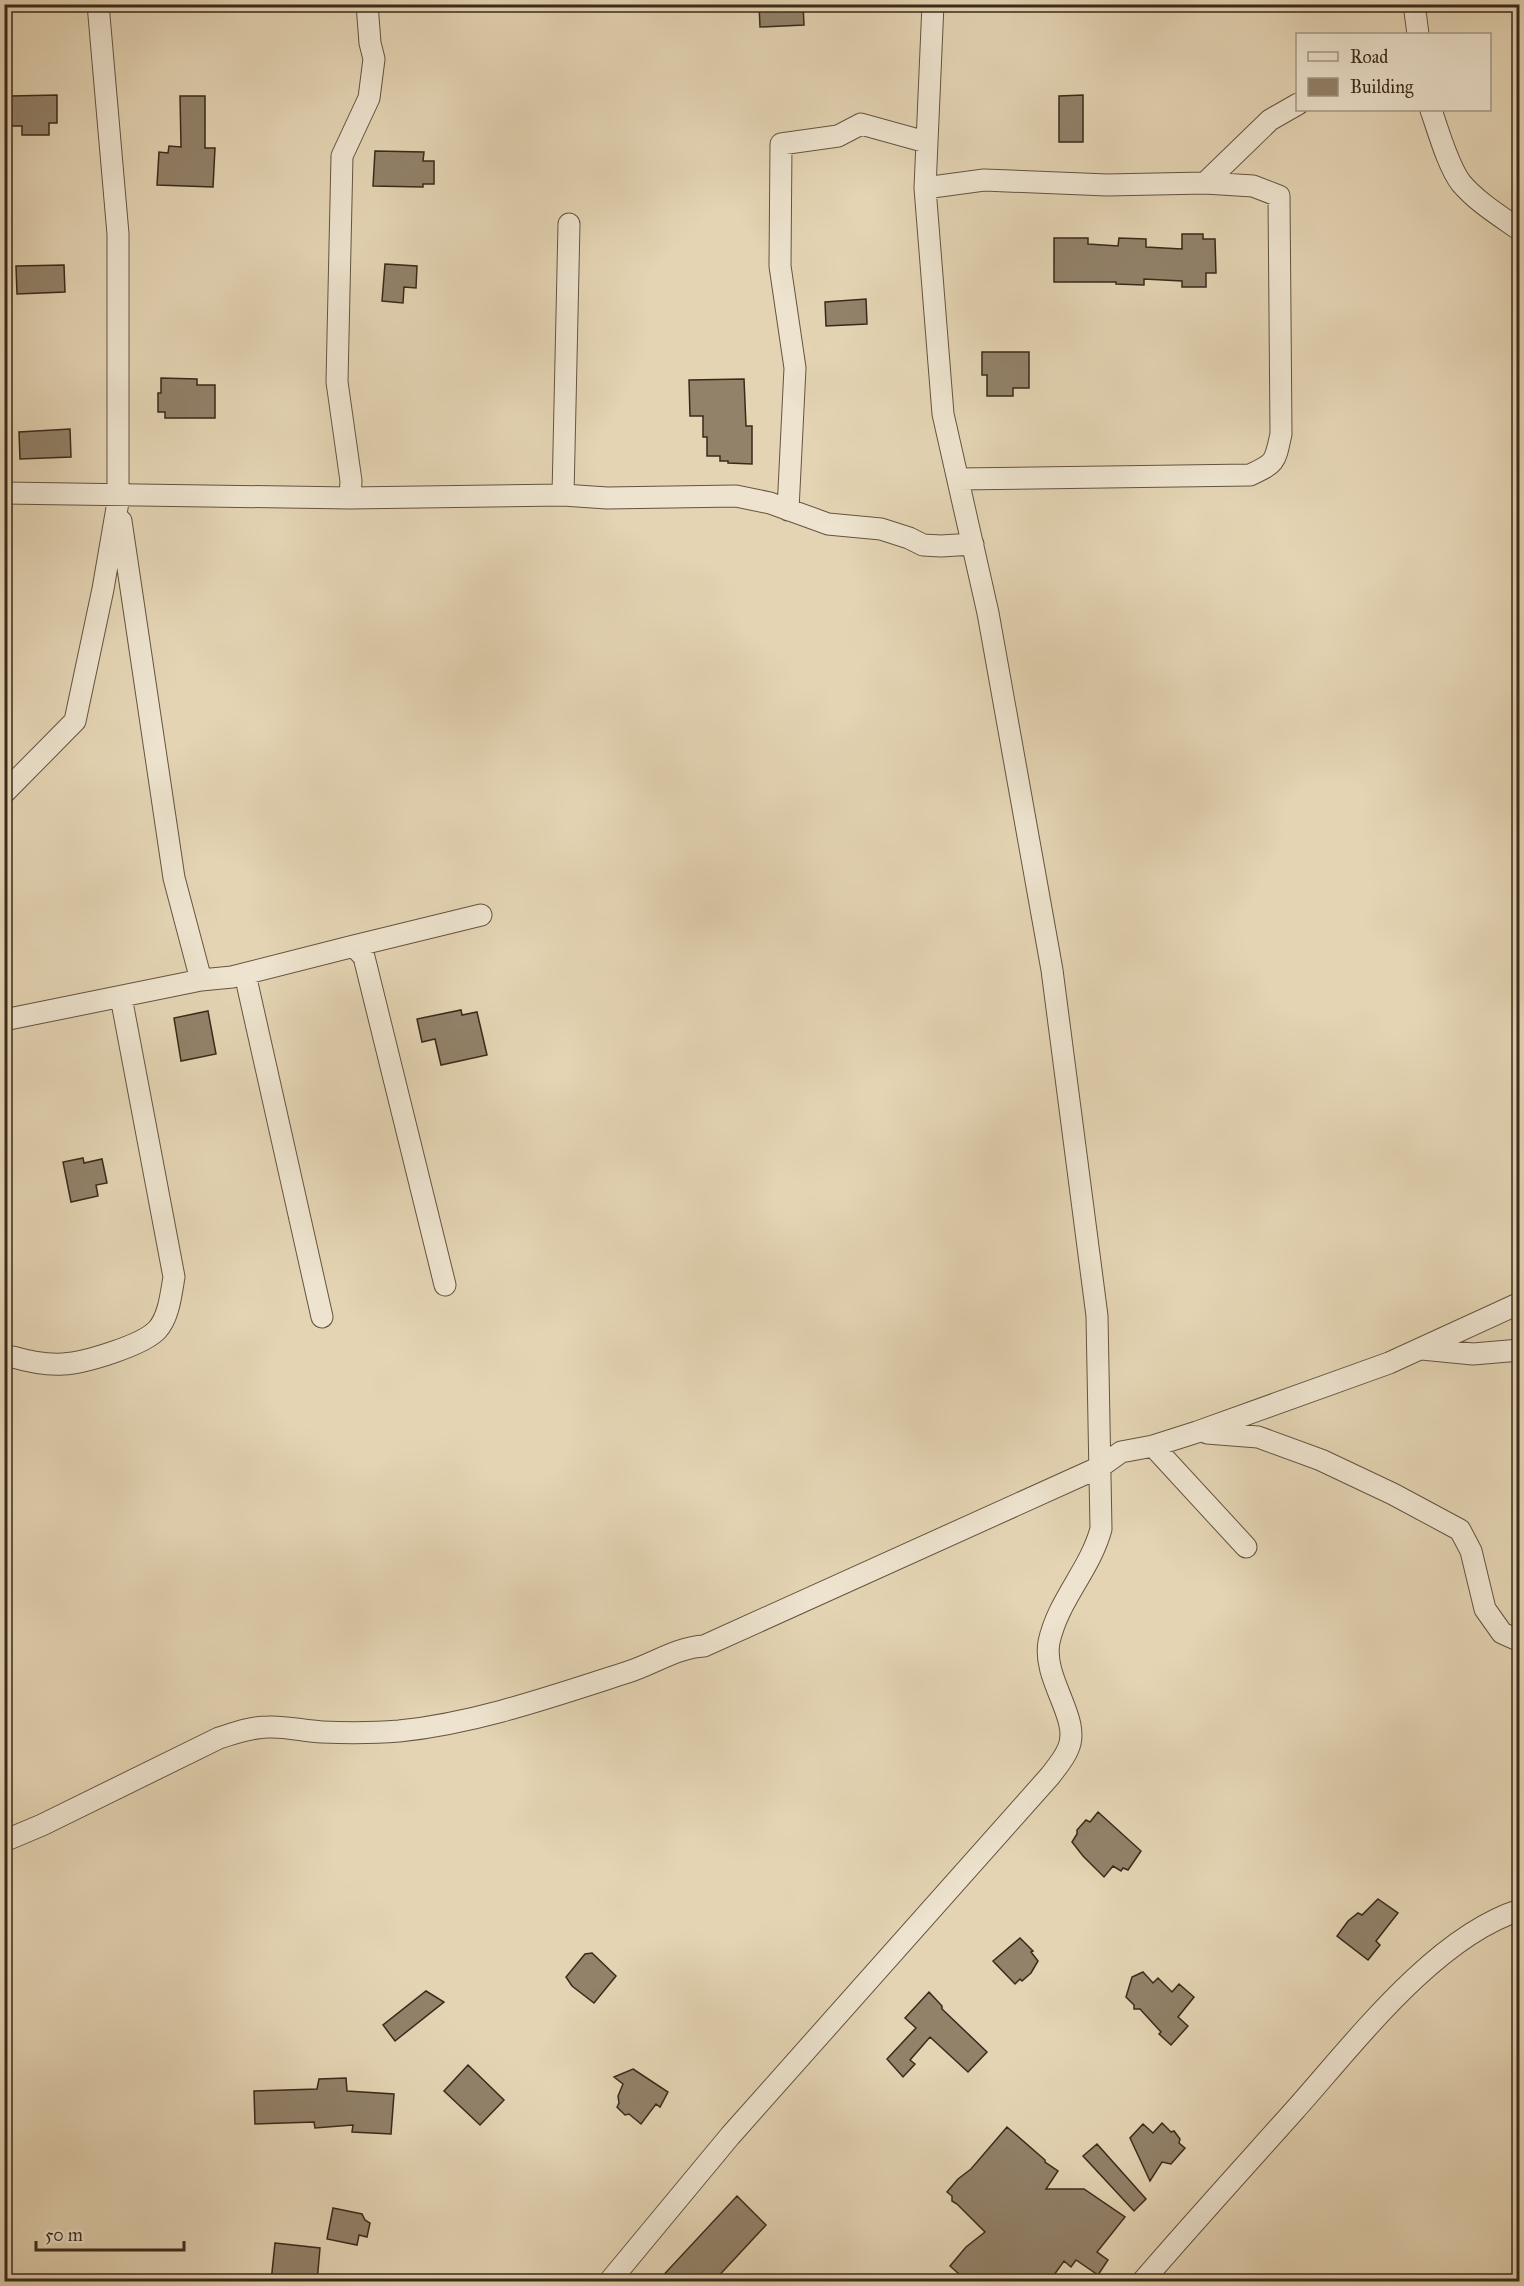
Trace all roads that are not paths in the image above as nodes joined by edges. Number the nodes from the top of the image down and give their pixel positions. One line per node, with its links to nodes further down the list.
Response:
1 (98, 4): 17 (street)
2 (367, 4): 16 (street)
3 (933, 4): 8 (street)
4 (1414, 4): 5 (street)
5 (1418, 33)
6 (1296, 105): 9 (street)
7 (1431, 111): 12 (street)
8 (926, 142): 10 (street); 18 (street)
9 (1205, 183): 10 (street); 13 (street)
10 (925, 188): 13 (street)
11 (570, 224): 15 (street)
12 (1520, 230)
13 (958, 479): 19 (street)
14 (4, 493): 17 (street)
15 (563, 495): 16 (street); 18 (street)
16 (350, 498): 17 (street)
17 (118, 499): 20 (street); 24 (street)
18 (788, 510): 19 (street)
19 (972, 544): 35 (street)
20 (4, 794)
21 (481, 915): 22 (street)
22 (354, 946): 23 (street); 27 (street)
23 (245, 974): 24 (street); 29 (street)
24 (201, 980): 25 (street)
25 (121, 997): 26 (street); 32 (street)
26 (4, 1020)
27 (445, 1285)
28 (1520, 1303): 30 (street)
29 (322, 1317)
30 (1421, 1348): 31 (street); 33 (street)
31 (1520, 1350)
32 (13, 1357)
33 (1197, 1432): 34 (street); 37 (street)
34 (1153, 1446): 35 (street); 36 (street)
35 (1100, 1467): 38 (street); 40 (street)
36 (1246, 1547)
37 (1520, 1641)
38 (4, 1841)
39 (1520, 1910): 41 (street)
40 (609, 2282)
41 (1142, 2282)

